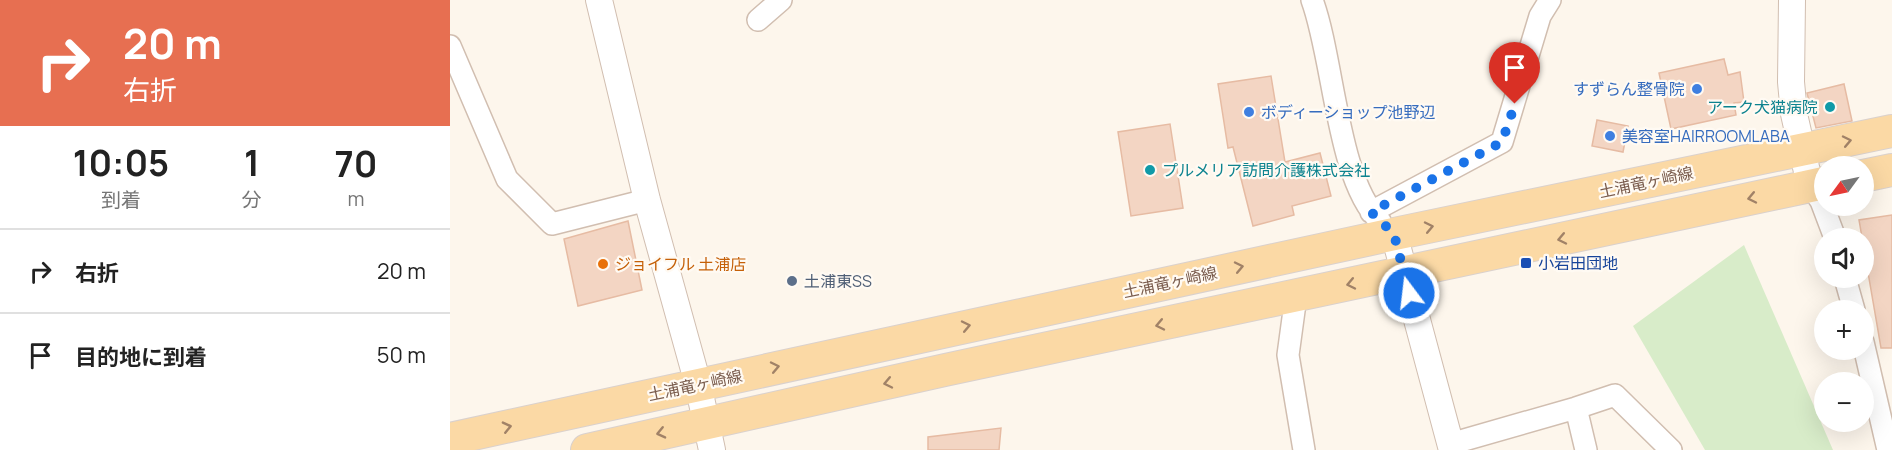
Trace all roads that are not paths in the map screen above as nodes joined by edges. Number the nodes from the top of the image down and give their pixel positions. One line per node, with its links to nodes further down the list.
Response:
1 (599, 0): 14 (street)
2 (781, 0): 6 (street)
3 (1312, 0): 15 (street)
4 (1550, 0): 15 (street)
5 (1792, 0): 9 (street)
6 (758, 20)
7 (450, 46): 14 (street)
8 (1892, 131): 9 (main road, 土浦竜ヶ崎線, one-way to 8)
9 (1802, 150): 12 (street); 16 (main road, 土浦竜ヶ崎線, one-way to 9)
10 (1892, 170): 11 (main road)
11 (1874, 174)
12 (1814, 177)
13 (1814, 185): 17 (main road, one-way to 17)
14 (647, 200): 20 (street)
15 (1371, 212): 16 (street)
16 (1394, 234): 17 (street); 20 (main road, 土浦竜ヶ崎線, one-way to 16)
17 (1404, 272): 18 (main road, one-way to 18); 25 (street)
18 (1296, 296): 22 (main road, one-way to 22); 27 (street)
19 (1867, 360): 30 (street)
20 (698, 384): 22 (street); 23 (main road, 土浦竜ヶ崎線, one-way to 20)
21 (1576, 408): 25 (street); 28 (street); 29 (street)
22 (709, 436): 24 (main road, one-way to 24)
23 (450, 439)
24 (618, 447): 26 (main road)
25 (1451, 447)
26 (587, 450)
27 (1304, 450)
28 (1586, 450)
29 (1671, 450)
30 (1888, 450)

